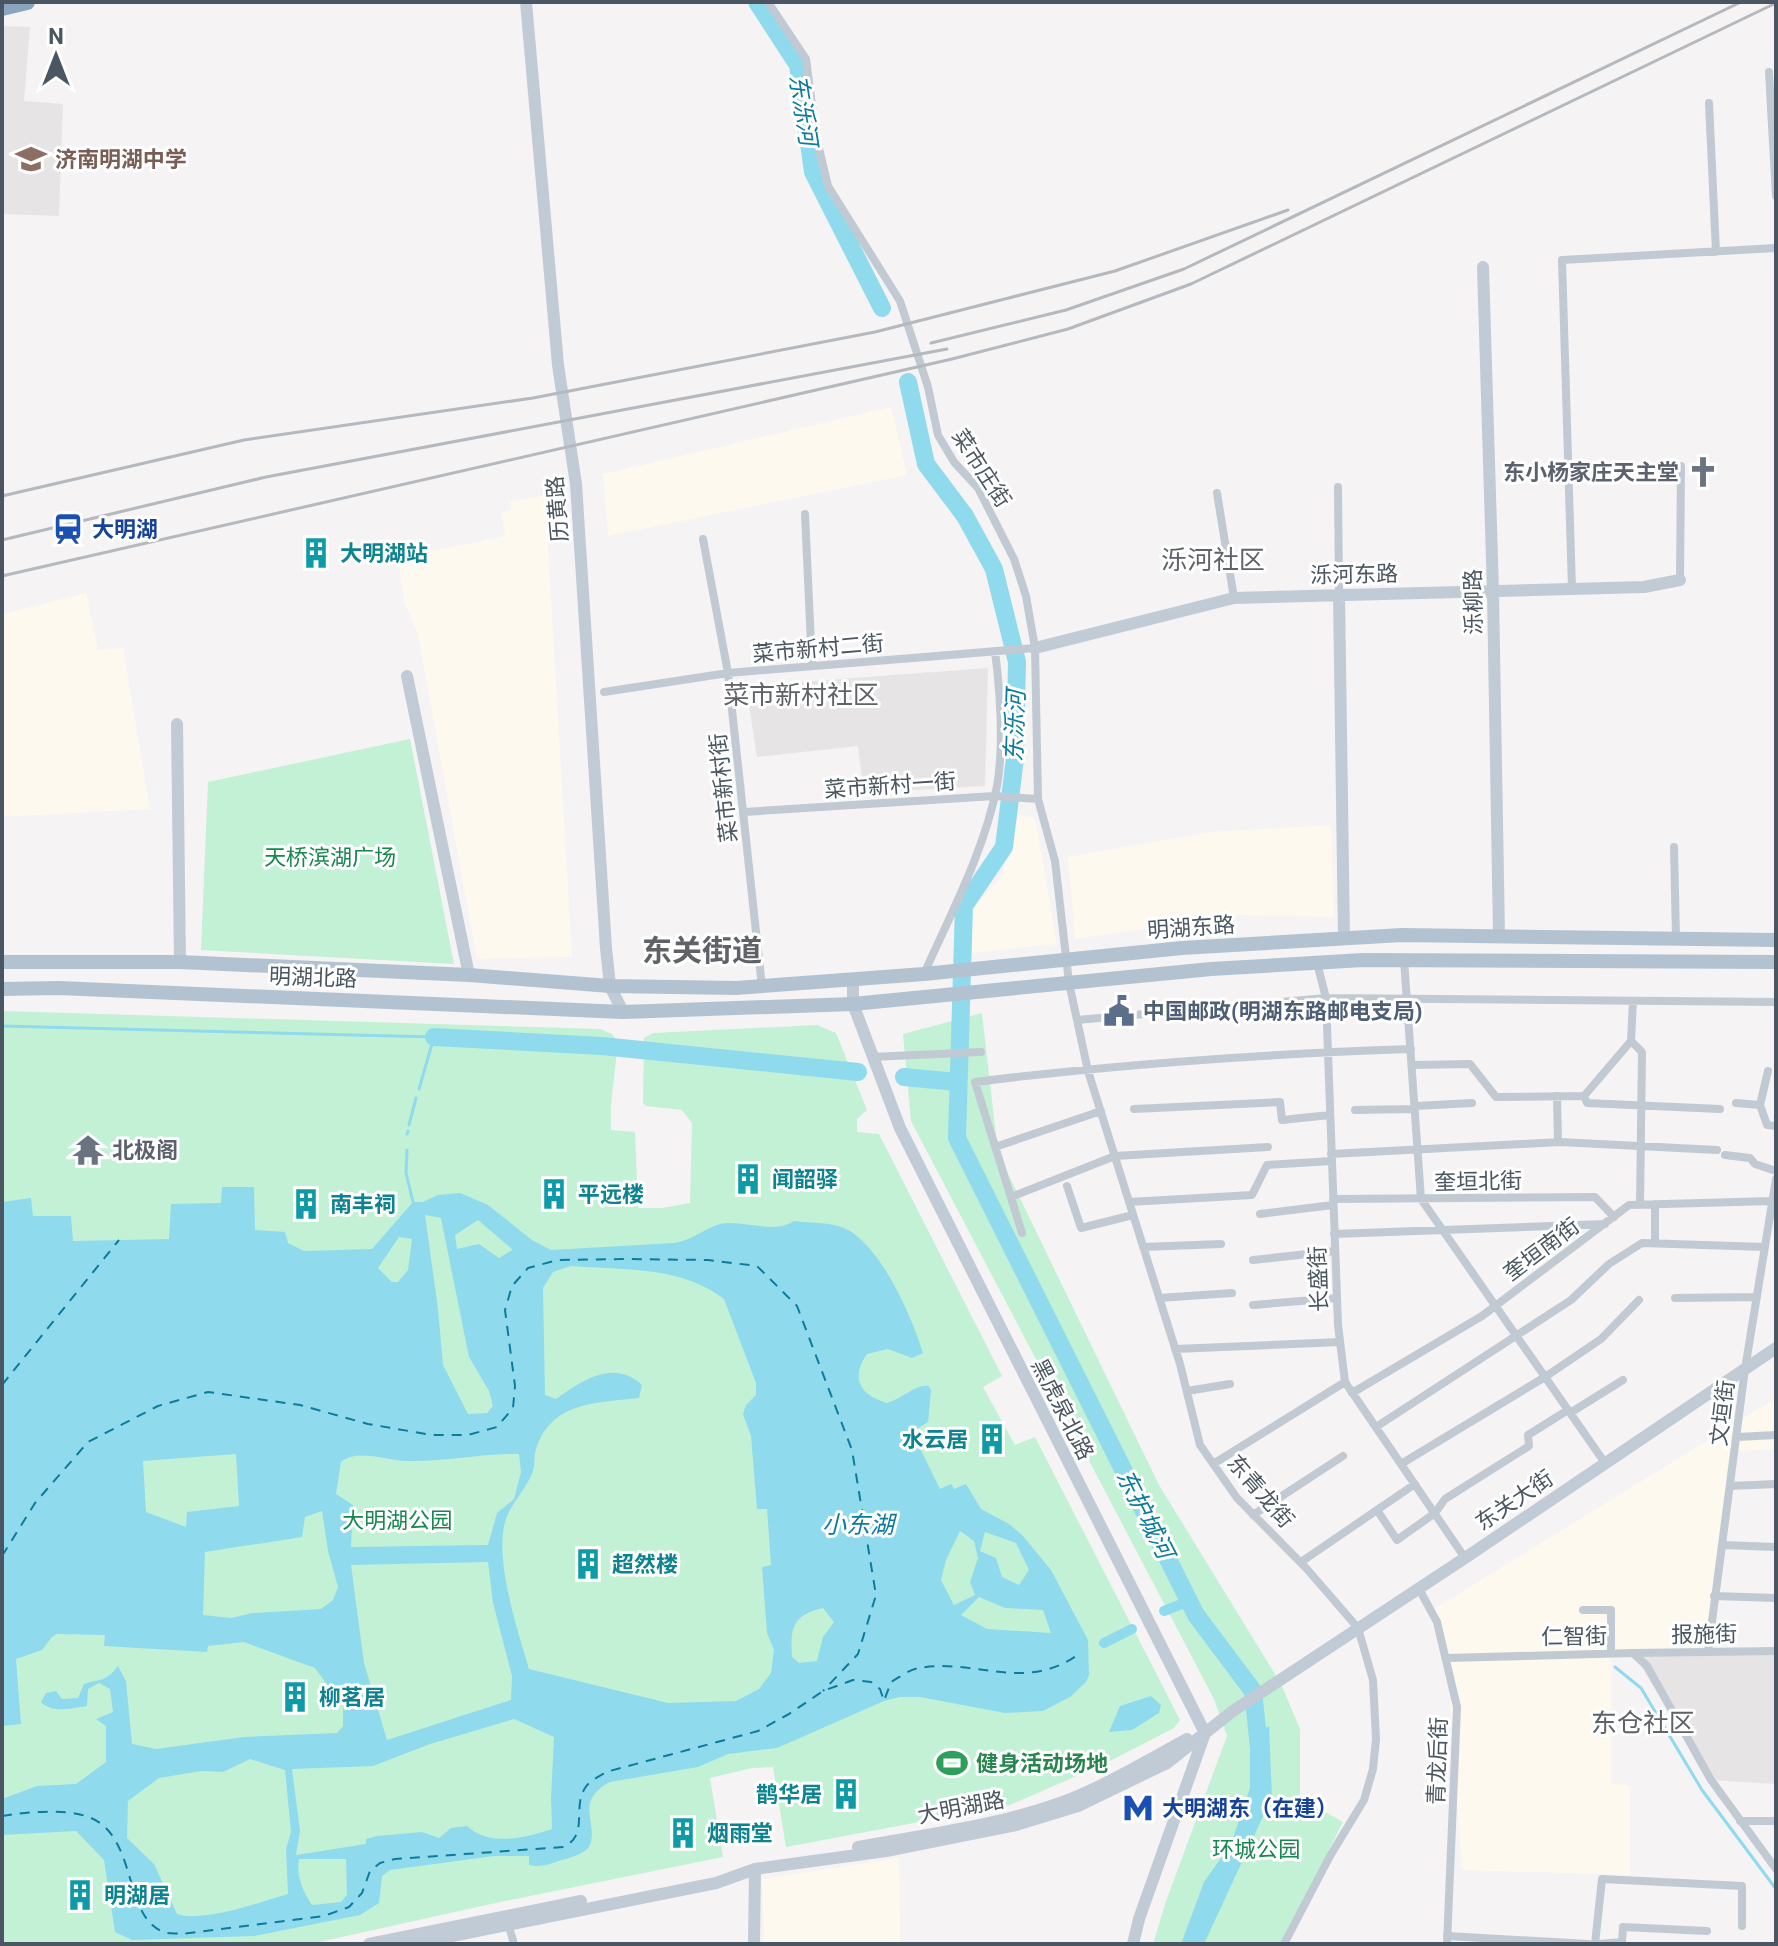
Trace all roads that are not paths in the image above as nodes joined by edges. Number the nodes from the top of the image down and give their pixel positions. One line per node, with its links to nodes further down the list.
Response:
1 (27, 2): 4 (highway)
2 (526, 2): 46 (main road, 历黄路)
3 (768, 2): 21 (street, 菜市庄街)
4 (2, 8)
5 (1769, 72): 7 (street)
6 (1709, 103): 9 (street)
7 (1776, 196)
8 (1776, 248): 9 (street)
9 (1716, 252): 17 (street)
10 (1483, 267): 18 (main road, 泺柳路)
11 (1681, 466): 16 (street)
12 (1338, 487): 19 (street)
13 (1217, 493): 20 (street)
14 (805, 514): 23 (street)
15 (703, 539): 24 (street, 菜市新村街)
16 (1680, 580): 17 (main road, 泺河东路)
17 (1572, 589): 18 (main road, 泺河东路)
18 (1493, 592): 19 (main road, 泺河东路); 32 (main road, 泺柳路)
19 (1339, 594): 20 (main road, 泺河东路); 33 (main road)
20 (1234, 598): 21 (main road, 泺河东路)
21 (1035, 648): 22 (street, 菜市新村二街); 29 (street, 菜市庄街)
22 (995, 651): 23 (street, 菜市新村二街); 28 (street)
23 (812, 666): 24 (street, 菜市新村二街)
24 (728, 673): 26 (street, 菜市新村二街); 30 (street, 菜市新村街)
25 (407, 676): 43 (main road)
26 (604, 692)
27 (177, 724): 39 (main road)
28 (997, 796): 29 (street, 菜市新村一街); 30 (street, 菜市新村一街); 42 (street)
29 (1033, 798): 36 (street, 菜市庄街)
30 (744, 812): 47 (street, 菜市新村街)
31 (1674, 847): 34 (street)
32 (1499, 936): 33 (main road, 明湖东路); 34 (main road, 明湖东路)
33 (1344, 938): 36 (main road, 明湖东路)
34 (1676, 938): 35 (main road, 明湖东路)
35 (1776, 940)
36 (1066, 960): 42 (main road, 明湖东路); 45 (street, 菜市庄街)
37 (1404, 960): 40 (main road, 明湖东路); 41 (main road, 明湖东路); 50 (street)
38 (2, 962): 39 (main road, 明湖北路)
39 (180, 962): 43 (main road, 明湖北路)
40 (1776, 962)
41 (1317, 963): 45 (main road, 明湖东路); 49 (street, 长盛街)
42 (924, 974): 44 (main road, 明湖东路)
43 (469, 975): 46 (main road, 明湖北路)
44 (853, 980): 47 (main road, 明湖东路); 53 (main road, 黑虎泉北路)
45 (1069, 983): 53 (main road, 明湖东路); 55 (street, 东青龙街)
46 (610, 986): 47 (main road, 明湖东路); 54 (main road, 历黄路)
47 (762, 987)
48 (2, 989): 54 (main road, 明湖北路)
49 (1326, 998): 50 (street); 55 (street); 59 (street, 长盛街)
50 (1407, 999): 51 (street); 57 (street)
51 (1633, 1001): 52 (street); 56 (street)
52 (1776, 1002)
53 (853, 1004): 54 (main road, 明湖东路); 60 (main road, 黑虎泉北路)
54 (623, 1012)
55 (1077, 1020): 62 (street, 东青龙街)
56 (1631, 1041): 65 (street); 69 (street)
57 (1411, 1049): 59 (street); 61 (street)
58 (981, 1052): 60 (street)
59 (1327, 1052): 62 (street); 75 (street, 长盛街)
60 (871, 1057): 155 (main road, 黑虎泉北路)
61 (1412, 1065): 64 (street); 70 (street)
62 (1087, 1068): 74 (street, 东青龙街); 79 (street)
63 (1768, 1071): 68 (street)
64 (1557, 1096): 65 (street); 77 (street)
65 (1584, 1096): 69 (street)
66 (1472, 1103): 70 (street)
67 (1736, 1103): 68 (street)
68 (1760, 1105): 76 (street)
69 (1641, 1106): 72 (street); 78 (street)
70 (1415, 1107): 73 (street); 81 (street)
71 (1134, 1109): 75 (street)
72 (1720, 1109)
73 (1355, 1110)
74 (1101, 1111): 79 (street); 82 (street, 东青龙街)
75 (1330, 1115): 83 (street, 长盛街)
76 (1776, 1126)
77 (1558, 1142): 78 (street); 81 (street)
78 (1641, 1146): 84 (street); 93 (street)
79 (995, 1147): 87 (street)
80 (1268, 1147): 82 (street)
81 (1418, 1149): 83 (street); 88 (street)
82 (1115, 1156): 87 (street); 90 (street, 东青龙街)
83 (1332, 1158): 90 (street); 91 (street, 长盛街)
84 (1776, 1171)
85 (1776, 1179): 89 (street, 文垣街)
86 (1067, 1186): 96 (street)
87 (1011, 1197): 100 (street)
88 (1421, 1199): 91 (street, 奎垣北街); 97 (street, 奎垣北街); 99 (street)
89 (1772, 1201): 92 (street, 奎垣南街); 95 (street, 文垣街)
90 (1129, 1202): 96 (street, 东青龙街)
91 (1333, 1202): 94 (street, 奎垣北街); 101 (street, 长盛街)
92 (1655, 1204): 93 (street, 奎垣南街); 102 (street)
93 (1640, 1205): 97 (street, 奎垣南街)
94 (1260, 1214)
95 (1773, 1214): 105 (street, 文垣街)
96 (1133, 1215): 104 (street, 东青龙街)
97 (1614, 1217): 98 (street, 奎垣南街)
98 (1605, 1224): 99 (street); 115 (street, 奎垣南街)
99 (1443, 1230): 101 (street); 115 (street)
100 (1022, 1233)
101 (1334, 1234): 106 (street, 长盛街)
102 (1655, 1243): 105 (street); 116 (street)
103 (1221, 1244): 104 (street)
104 (1143, 1247): 110 (street, 东青龙街)
105 (1765, 1247): 109 (street, 文垣街)
106 (1335, 1251): 107 (street); 111 (street, 长盛街)
107 (1253, 1260)
108 (1232, 1293): 110 (street)
109 (1757, 1297): 112 (street); 120 (street, 文垣街)
110 (1159, 1298): 119 (street, 东青龙街)
111 (1337, 1298): 114 (street); 117 (street, 长盛街)
112 (1675, 1298)
113 (1639, 1300): 121 (street)
114 (1253, 1305)
115 (1496, 1306): 116 (street); 126 (street, 奎垣南街)
116 (1516, 1336): 121 (street); 128 (street)
117 (1340, 1342): 119 (street); 123 (street, 长盛街)
118 (1776, 1348): 120 (main road, 东关大街)
119 (1175, 1349): 125 (street, 东青龙街)
120 (1745, 1369): 130 (street, 文垣街); 132 (main road, 东关大街)
121 (1545, 1377): 127 (street); 134 (street)
122 (1623, 1380): 127 (street)
123 (1345, 1382): 126 (street, 长盛街); 133 (street)
124 (1230, 1384): 125 (street)
125 (1187, 1391): 133 (street, 东青龙街)
126 (1352, 1393): 128 (street, 长盛街)
127 (1569, 1412): 132 (street); 139 (street)
128 (1376, 1427): 134 (street, 长盛街)
129 (1776, 1435): 130 (street)
130 (1737, 1437): 137 (street, 文垣街)
131 (1343, 1456): 140 (street)
132 (1605, 1463): 143 (main road, 东关大街)
133 (1213, 1464): 140 (street, 东青龙街)
134 (1401, 1464): 135 (street, 长盛街)
135 (1415, 1484): 138 (street); 139 (street, 长盛街)
136 (1776, 1484): 137 (street)
137 (1730, 1486): 141 (street, 文垣街)
138 (1377, 1510): 139 (street); 144 (street)
139 (1435, 1513): 143 (street, 长盛街)
140 (1253, 1515): 144 (street, 东青龙街)
141 (1722, 1545): 142 (street); 146 (street, 文垣街)
142 (1776, 1547)
143 (1465, 1558): 145 (main road, 东关大街)
144 (1301, 1562): 149 (street, 东青龙街)
145 (1418, 1587): 149 (main road, 东关大街); 154 (street, 青龙后街)
146 (1714, 1596): 147 (street); 151 (street, 文垣街)
147 (1776, 1598)
148 (1583, 1610): 152 (street)
149 (1358, 1628): 155 (main road, 东关大街); 170 (street, 东青龙街)
150 (1776, 1651): 151 (street, 报施街)
151 (1708, 1652): 153 (street, 报施街)
152 (1611, 1653): 153 (street, 仁智街); 154 (street, 仁智街)
153 (1633, 1653): 156 (street, 仁智街)
154 (1447, 1658): 164 (street, 青龙后街)
155 (1205, 1733): 158 (main road, 大明湖路); 169 (main road)
156 (1740, 1821): 157 (street); 159 (street, 仁智街)
157 (1776, 1821)
158 (754, 1867): 160 (main road, 大明湖路); 163 (main road, 大明湖路); 168 (main road)
159 (1776, 1869)
160 (508, 1923): 166 (main road, 大明湖路); 167 (street)
161 (1742, 1926): 172 (street)
162 (1707, 1931): 172 (street)
163 (400, 1940): 165 (main road, 大明湖路)
164 (1447, 1940): 171 (street)
165 (369, 1944)
166 (413, 1944)
167 (514, 1944)
168 (754, 1944)
169 (1133, 1944)
170 (1284, 1944)
171 (1588, 1944)
172 (1596, 1944)

